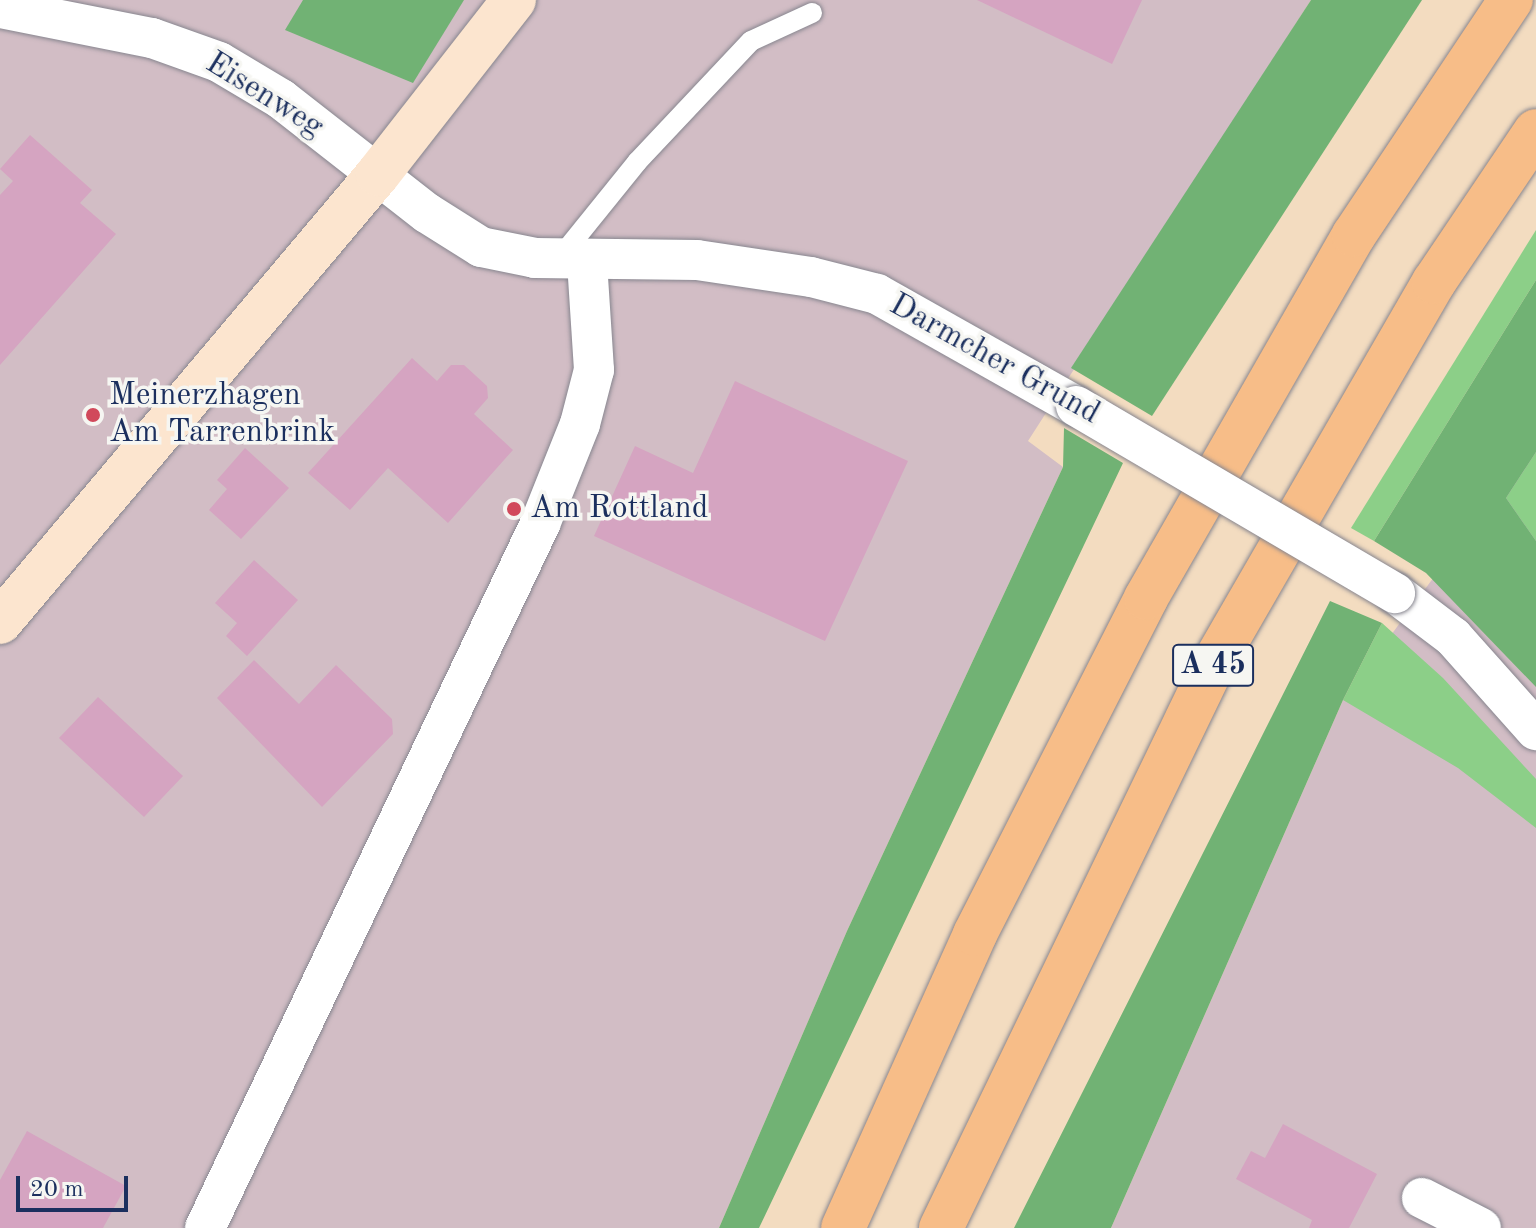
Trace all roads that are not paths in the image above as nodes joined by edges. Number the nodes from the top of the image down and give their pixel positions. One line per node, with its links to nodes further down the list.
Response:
1 (514, 0): 6 (main road)
2 (1511, 0): 12 (highway, A 45)
3 (0, 8): 6 (street, Eisenweg)
4 (812, 13): 7 (lane)
5 (1536, 131): 13 (highway, A 45)
6 (378, 174): 7 (street, Darmcher Grund); 8 (main road)
7 (572, 261): 9 (street, Darmcher Grund, bridge); 11 (street)
8 (0, 622)
9 (1536, 730)
10 (1422, 1198): 14 (street)
11 (205, 1228)
12 (843, 1228)
13 (941, 1228)
14 (1481, 1228)

